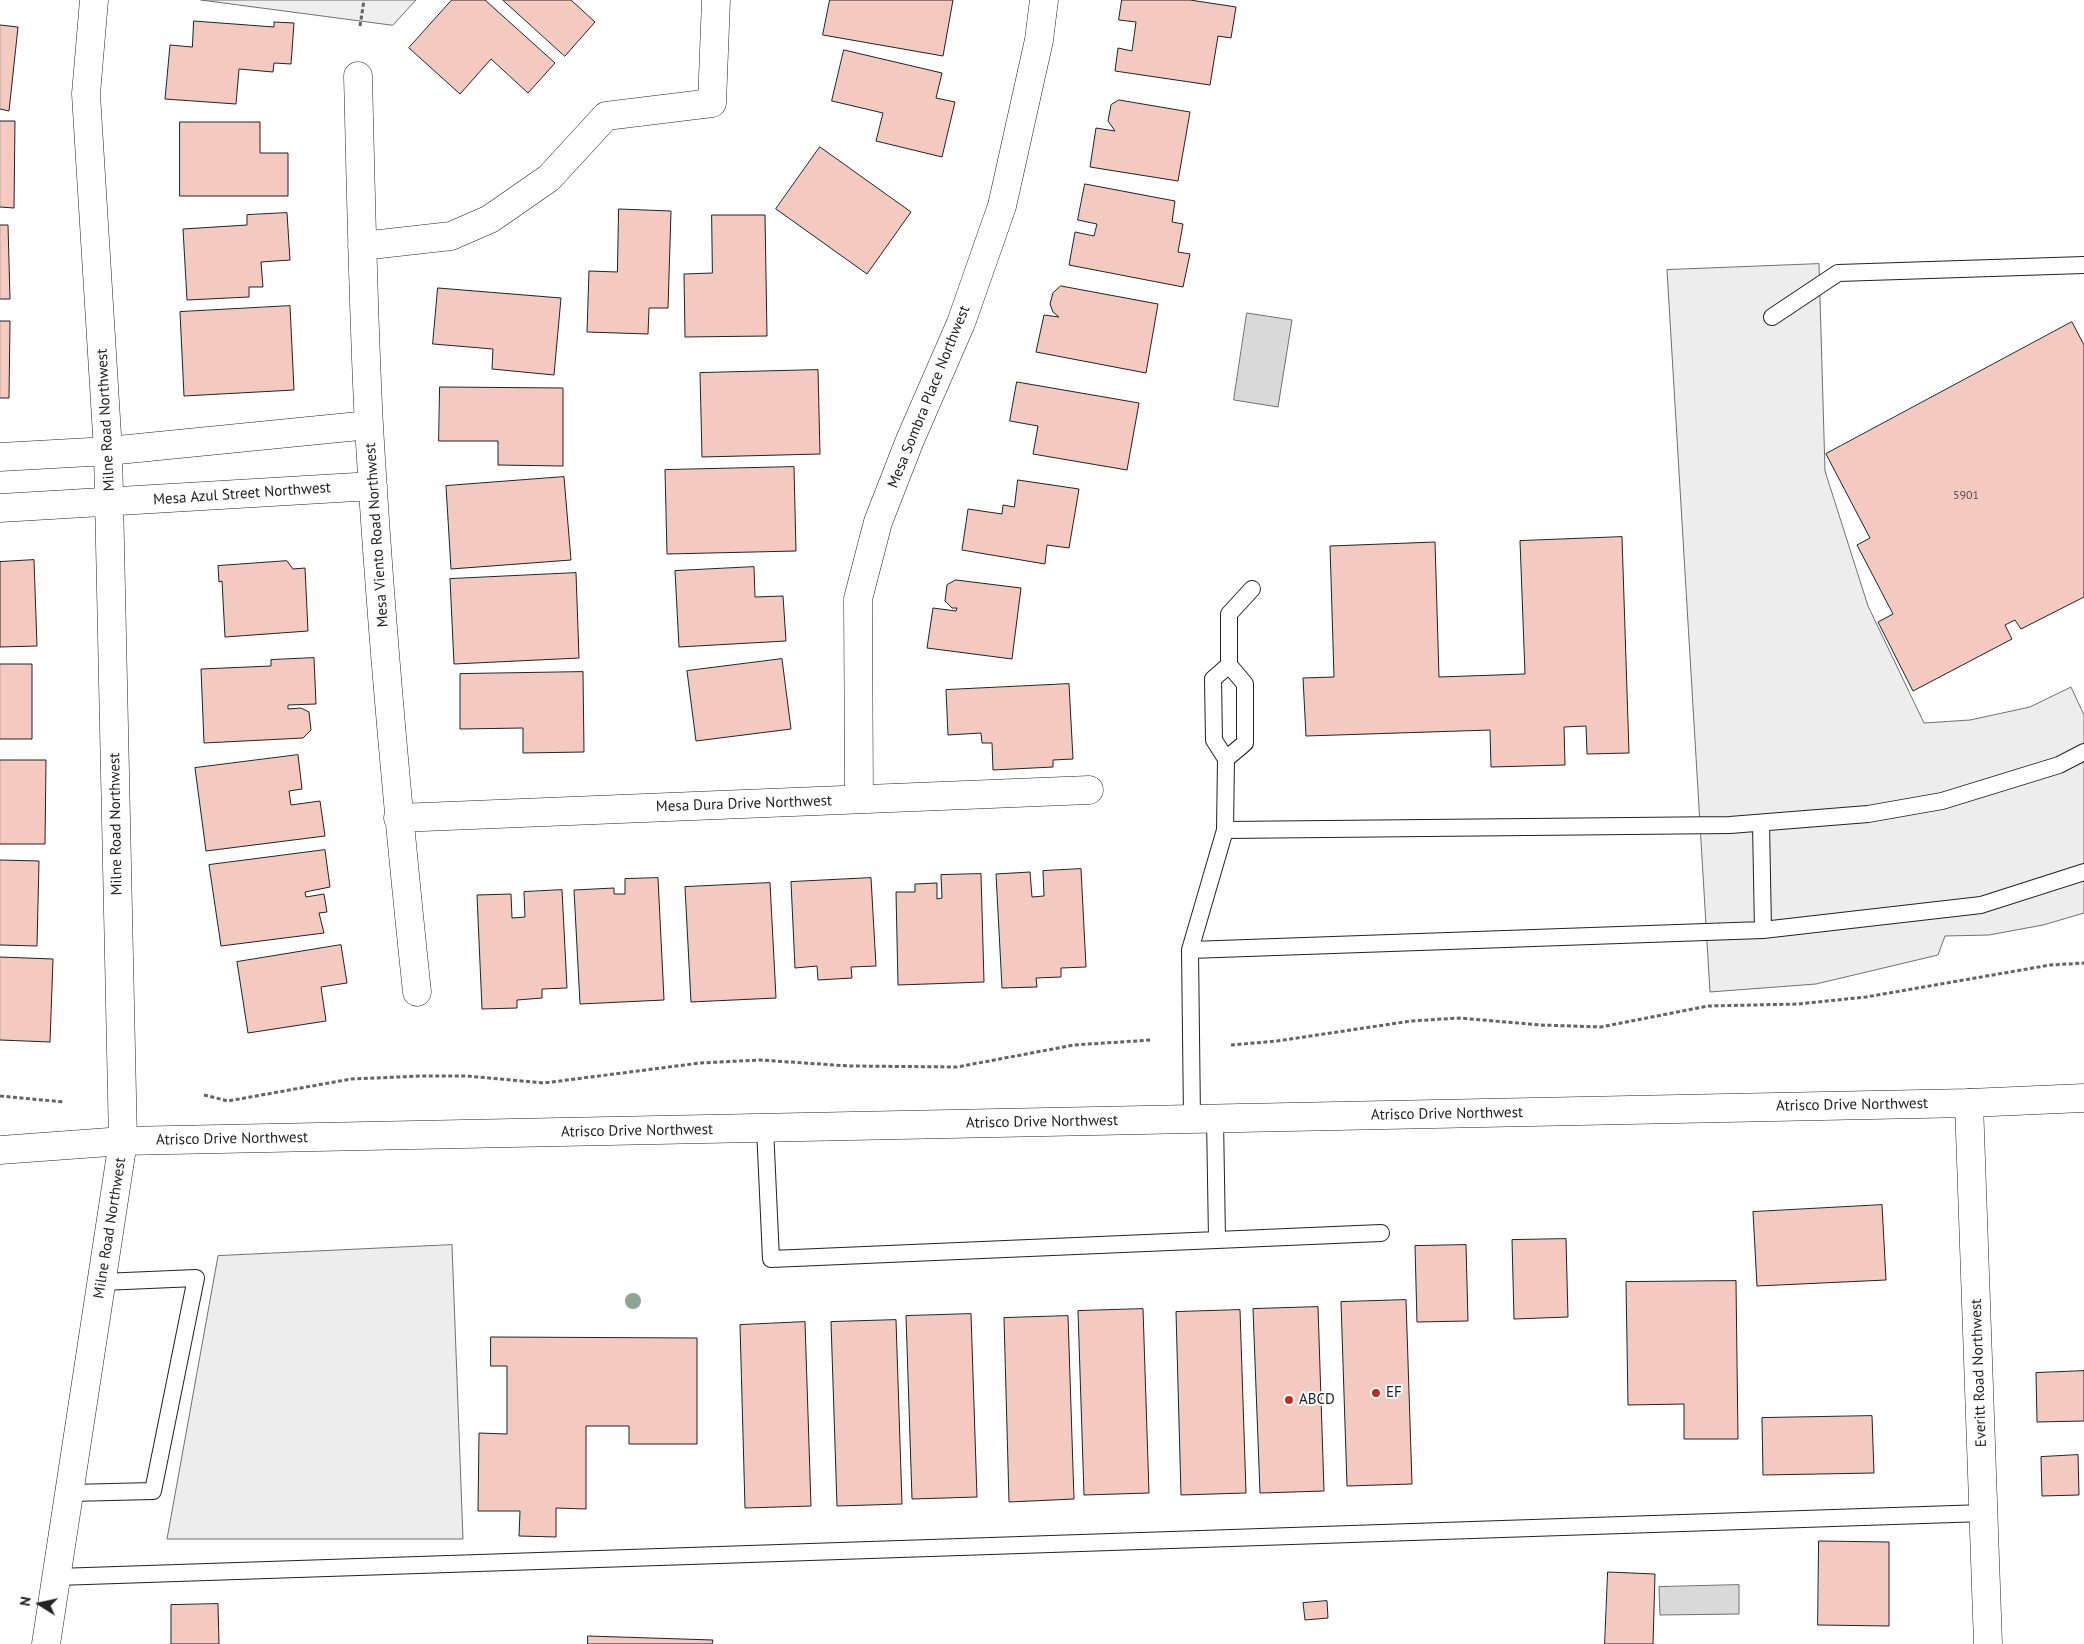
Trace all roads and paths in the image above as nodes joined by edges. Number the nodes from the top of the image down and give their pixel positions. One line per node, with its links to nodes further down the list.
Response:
1 (94, 0): 11 (street, Milne Road Northwest)
2 (364, 0): 5 (path)
3 (716, 0): 7 (street)
4 (1044, 0): 21 (street, Mesa Sombra Place Northwest)
5 (360, 26)
6 (358, 76): 7 (street, Mesa Viento Road Northwest)
7 (362, 246): 10 (street, Mesa Viento Road Northwest)
8 (2084, 265): 9 (lane)
9 (1772, 317)
10 (369, 425): 11 (street); 13 (street, Mesa Viento Road Northwest)
11 (108, 451): 12 (street); 14 (street, Milne Road Northwest)
12 (0, 457)
13 (373, 486): 14 (street, Mesa Azul Street Northwest); 22 (street, Mesa Viento Road Northwest)
14 (110, 502): 15 (street, Mesa Azul Street Northwest); 39 (street, Milne Road Northwest)
15 (0, 508)
16 (1252, 588): 17 (lane)
17 (1229, 665): 19 (lane); 19 (lane)
18 (2084, 752): 23 (lane)
19 (1226, 759): 24 (lane)
20 (1089, 790): 21 (street, Mesa Dura Drive Northwest)
21 (859, 799): 22 (street, Mesa Dura Drive Northwest)
22 (398, 818): 29 (street, Mesa Viento Road Northwest)
23 (1760, 823): 24 (lane); 26 (lane)
24 (1225, 830): 27 (lane)
25 (2084, 872): 26 (lane)
26 (1763, 930): 27 (lane)
27 (1190, 950): 37 (lane)
28 (2084, 963): 31 (path)
29 (417, 992)
30 (1151, 1040): 32 (path)
31 (1231, 1044)
32 (204, 1095)
33 (0, 1096): 35 (path)
34 (2084, 1098): 36 (street, Atrisco Drive Northwest)
35 (64, 1102)
36 (1969, 1103): 37 (street, Atrisco Drive Northwest); 45 (street, Everitt Road Northwest)
37 (1203, 1119): 38 (street, Atrisco Drive Northwest); 42 (lane)
38 (766, 1128): 39 (street, Atrisco Drive Northwest); 42 (lane)
39 (123, 1142): 40 (street, Atrisco Drive Northwest); 43 (street, Milne Road Northwest)
40 (0, 1150)
41 (1381, 1233): 42 (lane)
42 (1218, 1239)
43 (102, 1282): 44 (street, Milne Road Northwest); 44 (lane)
44 (70, 1494): 46 (street, Milne Road Northwest)
45 (1984, 1513): 46 (lane); 48 (street, Everitt Road Northwest)
46 (57, 1576): 47 (street, Milne Road Northwest)
47 (46, 1644)
48 (1988, 1644)

